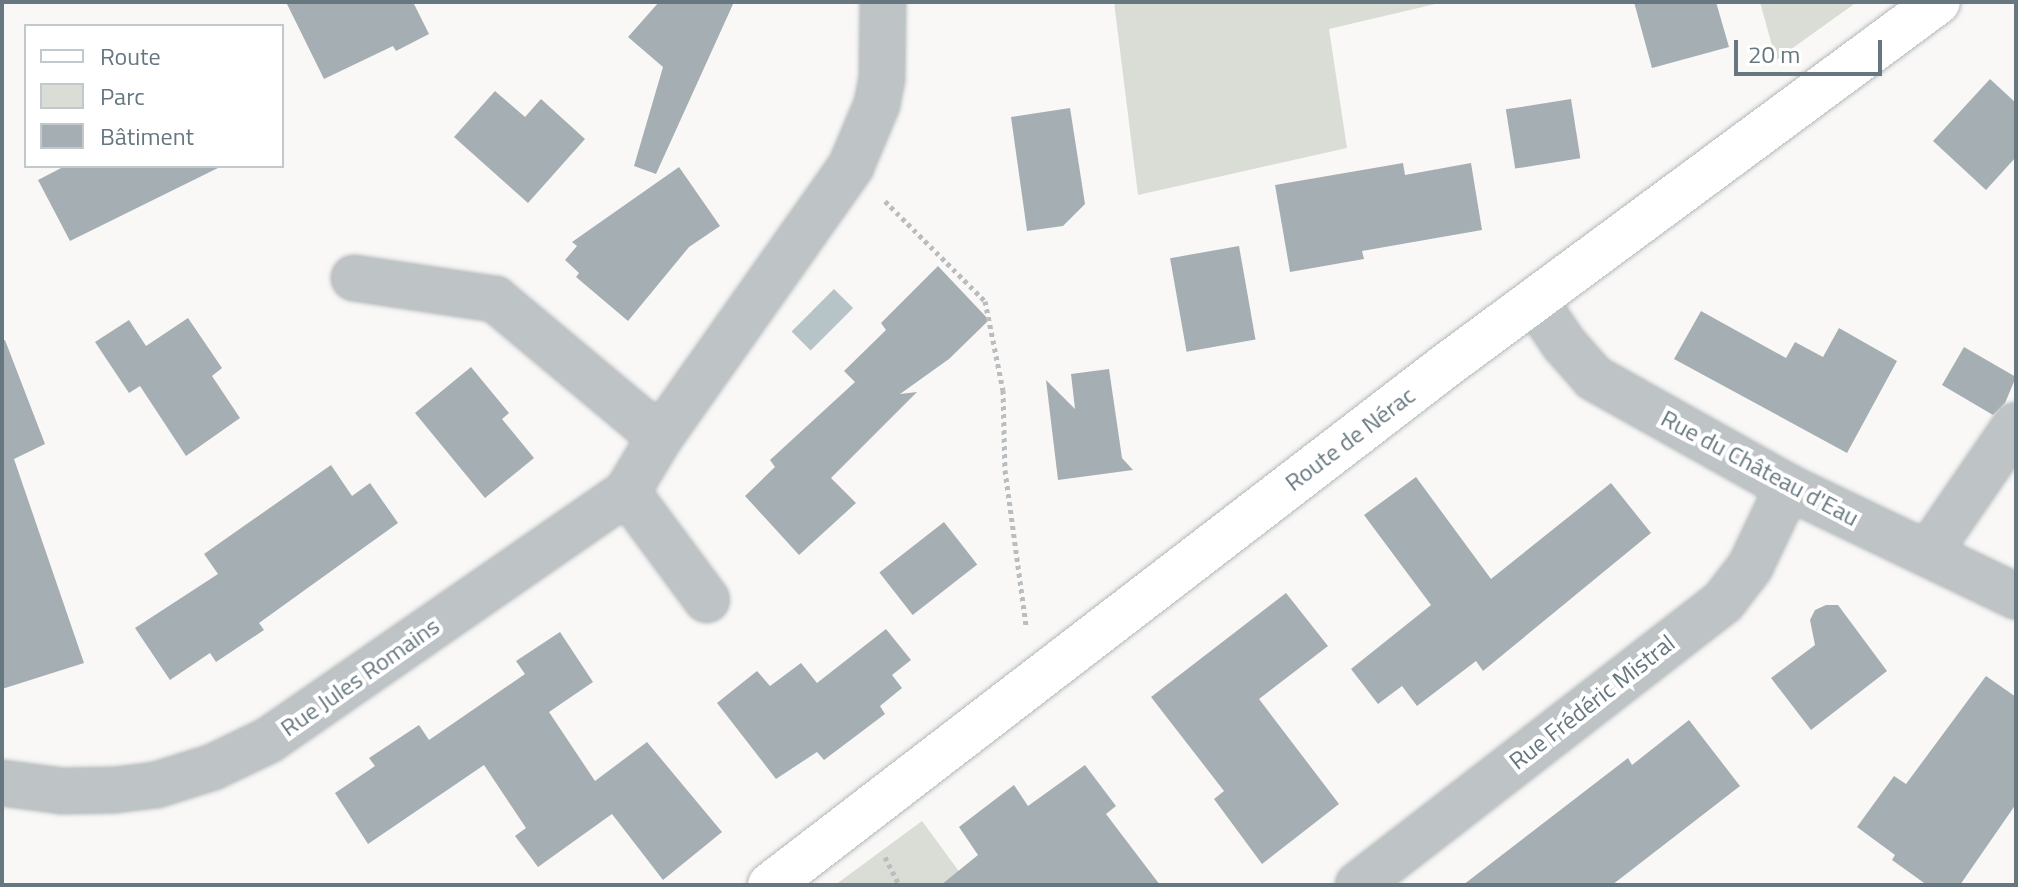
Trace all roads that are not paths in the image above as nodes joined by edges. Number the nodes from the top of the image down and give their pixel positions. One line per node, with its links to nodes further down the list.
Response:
1 (883, 2): 6 (street, Rue Jules Romains)
2 (1938, 2): 4 (main road, Route de Nérac)
3 (354, 278): 6 (street)
4 (1535, 301): 7 (street, Rue du Château d'Eau); 13 (main road, Route de Nérac)
5 (2016, 425): 9 (street)
6 (660, 437): 8 (street, Rue Jules Romains)
7 (1788, 487): 9 (street, Rue du Château d'Eau); 14 (street, Rue Frédéric Mistral)
8 (627, 492): 11 (street); 12 (street, Rue Jules Romains)
9 (1928, 553): 10 (street, Rue du Château d'Eau)
10 (2016, 596)
11 (707, 600)
12 (2, 783)
13 (770, 885)
14 (1358, 885)

